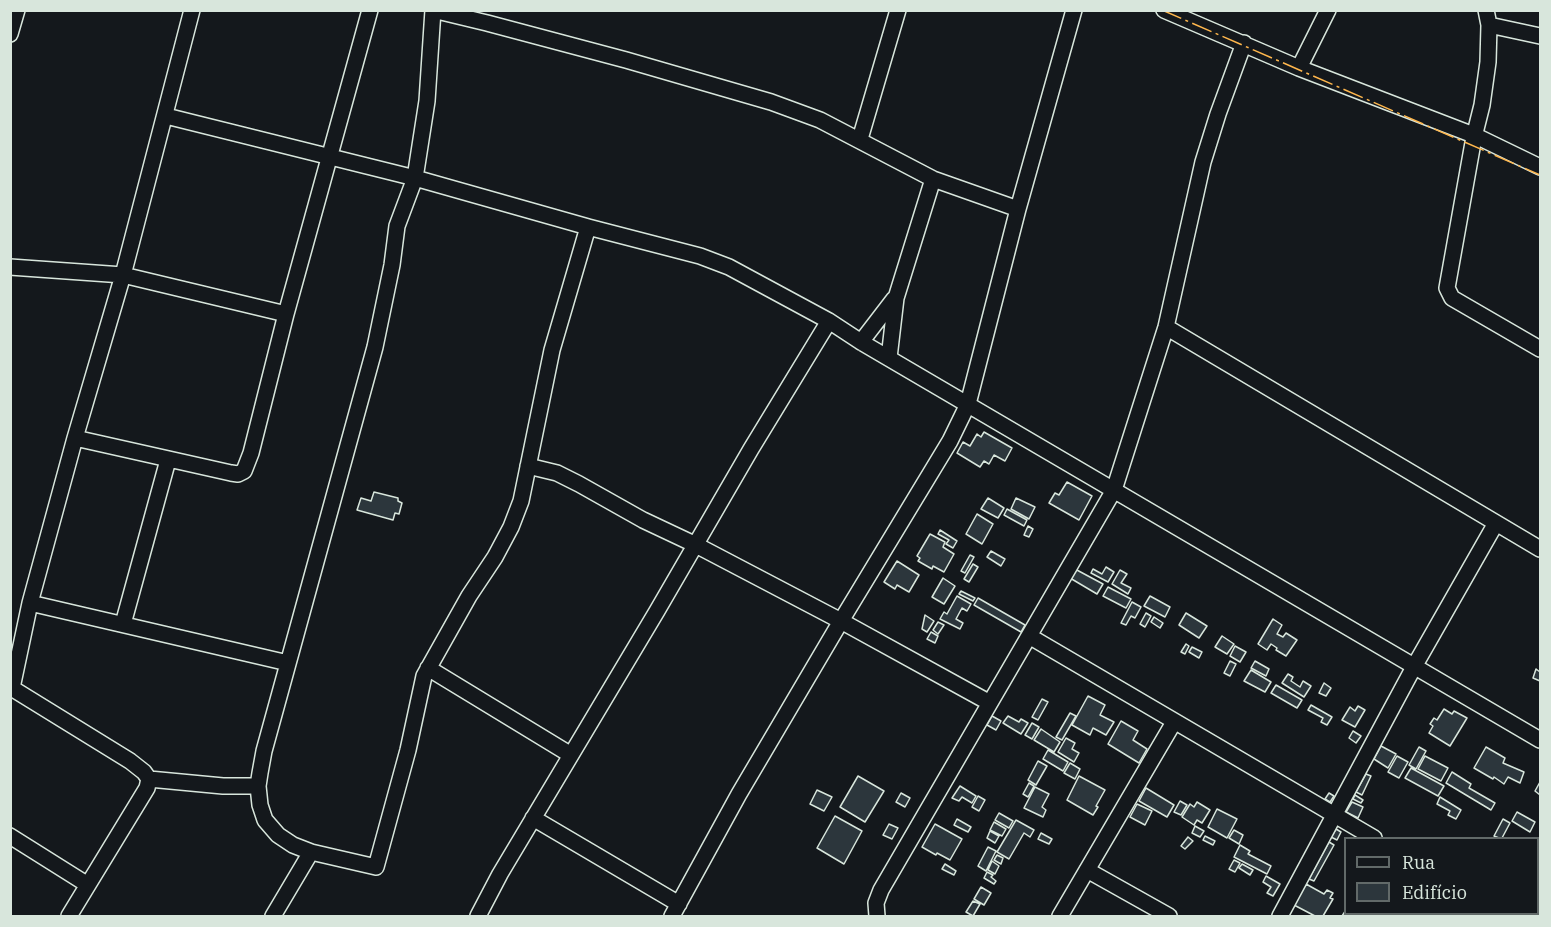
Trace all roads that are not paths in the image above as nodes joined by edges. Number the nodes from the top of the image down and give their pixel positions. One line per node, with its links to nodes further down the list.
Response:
1 (17, 10): 10 (street)
2 (192, 10): 14 (street)
3 (370, 10): 17 (street)
4 (898, 10): 16 (street)
5 (1074, 10): 21 (street)
6 (1164, 10): 12 (street)
7 (1328, 10): 13 (street)
8 (433, 11): 16 (street); 19 (street)
9 (1488, 18): 11 (street); 15 (street)
10 (10, 34)
11 (1540, 36)
12 (1244, 43): 13 (street); 28 (street)
13 (1299, 68): 15 (street)
14 (166, 116): 17 (street); 24 (street)
15 (1474, 137): 18 (street); 30 (street)
16 (860, 139): 20 (street)
17 (329, 156): 19 (street); 26 (street)
18 (1540, 166)
19 (415, 178): 22 (street); 44 (street)
20 (933, 179): 21 (street); 25 (street)
21 (1018, 209): 32 (street)
22 (588, 227): 27 (street); 35 (street)
23 (10, 267): 24 (street)
24 (123, 275): 26 (street); 33 (street)
25 (896, 298): 29 (street); 31 (street)
26 (286, 314): 34 (street)
27 (829, 321): 29 (street); 38 (street)
28 (1166, 327): 36 (street); 37 (street)
29 (861, 342): 31 (street)
30 (1540, 349)
31 (889, 358): 32 (street)
32 (968, 404): 36 (street); 41 (street)
33 (75, 438): 34 (street); 40 (street)
34 (168, 460): 42 (street)
35 (528, 466): 38 (street); 46 (street)
36 (1114, 490): 43 (street); 45 (street)
37 (1496, 523): 39 (street); 45 (street)
38 (696, 545): 41 (street); 51 (street)
39 (1540, 549)
40 (30, 603): 42 (street); 47 (street)
41 (841, 621): 48 (street); 61 (street)
42 (123, 624): 44 (street)
43 (1029, 636): 48 (street); 49 (street)
44 (288, 663): 53 (street)
45 (1414, 665): 50 (street); 54 (street)
46 (428, 668): 51 (street); 58 (street)
47 (11, 688): 52 (street)
48 (990, 703): 62 (street)
49 (1174, 722): 54 (street); 59 (street)
50 (1540, 740)
51 (572, 755): 55 (street)
52 (149, 779): 53 (street); 60 (street)
53 (258, 786): 58 (street)
54 (1335, 815): 57 (street); 68 (street)
55 (533, 818): 61 (street); 65 (street)
56 (10, 836): 60 (street)
57 (1372, 837)
58 (311, 852): 64 (street)
59 (1087, 870): 66 (street); 67 (street)
60 (88, 885): 63 (street)
61 (676, 910)
62 (875, 915)
63 (69, 916)
64 (273, 916)
65 (478, 916)
66 (1060, 916)
67 (1169, 916)
68 (1280, 916)

